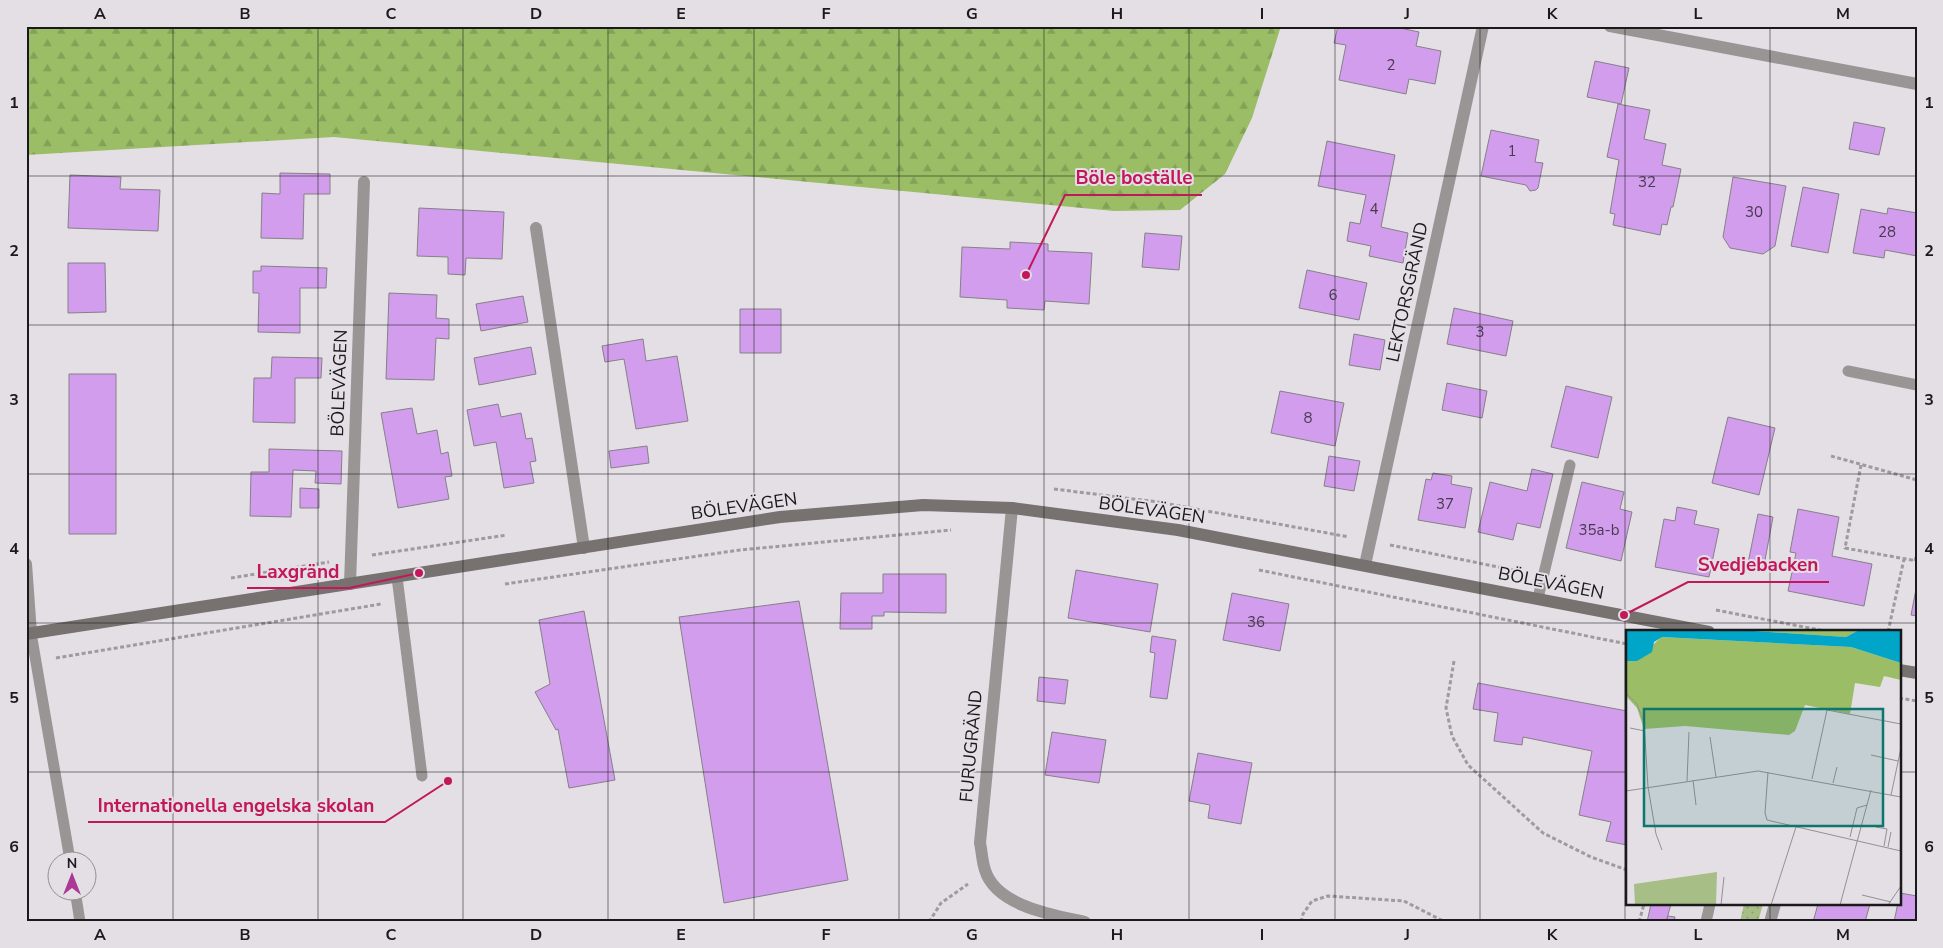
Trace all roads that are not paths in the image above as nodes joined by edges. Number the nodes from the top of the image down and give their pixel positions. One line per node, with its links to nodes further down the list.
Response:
1 (1482, 26): 12 (street, LEKTORSGRÄND)
2 (1610, 26): 3 (street)
3 (1917, 84)
4 (364, 182): 14 (street, BÖLEVÄGEN)
5 (536, 228): 10 (street)
6 (1848, 372): 7 (lane)
7 (1917, 385)
8 (1570, 465): 15 (lane)
9 (1012, 508): 10 (street, BÖLEVÄGEN); 12 (street, BÖLEVÄGEN); 26 (street, FURUGRÄND)
10 (584, 548): 13 (street, BÖLEVÄGEN)
11 (26, 564): 17 (street)
12 (1366, 564): 15 (street, BÖLEVÄGEN)
13 (397, 577): 14 (street, BÖLEVÄGEN); 20 (lane)
14 (350, 584): 17 (street, BÖLEVÄGEN)
15 (1538, 598): 16 (street, BÖLEVÄGEN)
16 (1699, 630)
17 (29, 634): 21 (lane)
18 (1900, 670): 19 (street)
19 (1917, 673)
20 (422, 776)
21 (68, 850)
22 (77, 900): 25 (lane)
23 (1710, 906): 27 (lane)
24 (1774, 906): 28 (street)
25 (80, 922)
26 (1085, 922)
27 (1706, 922)
28 (1770, 922)

